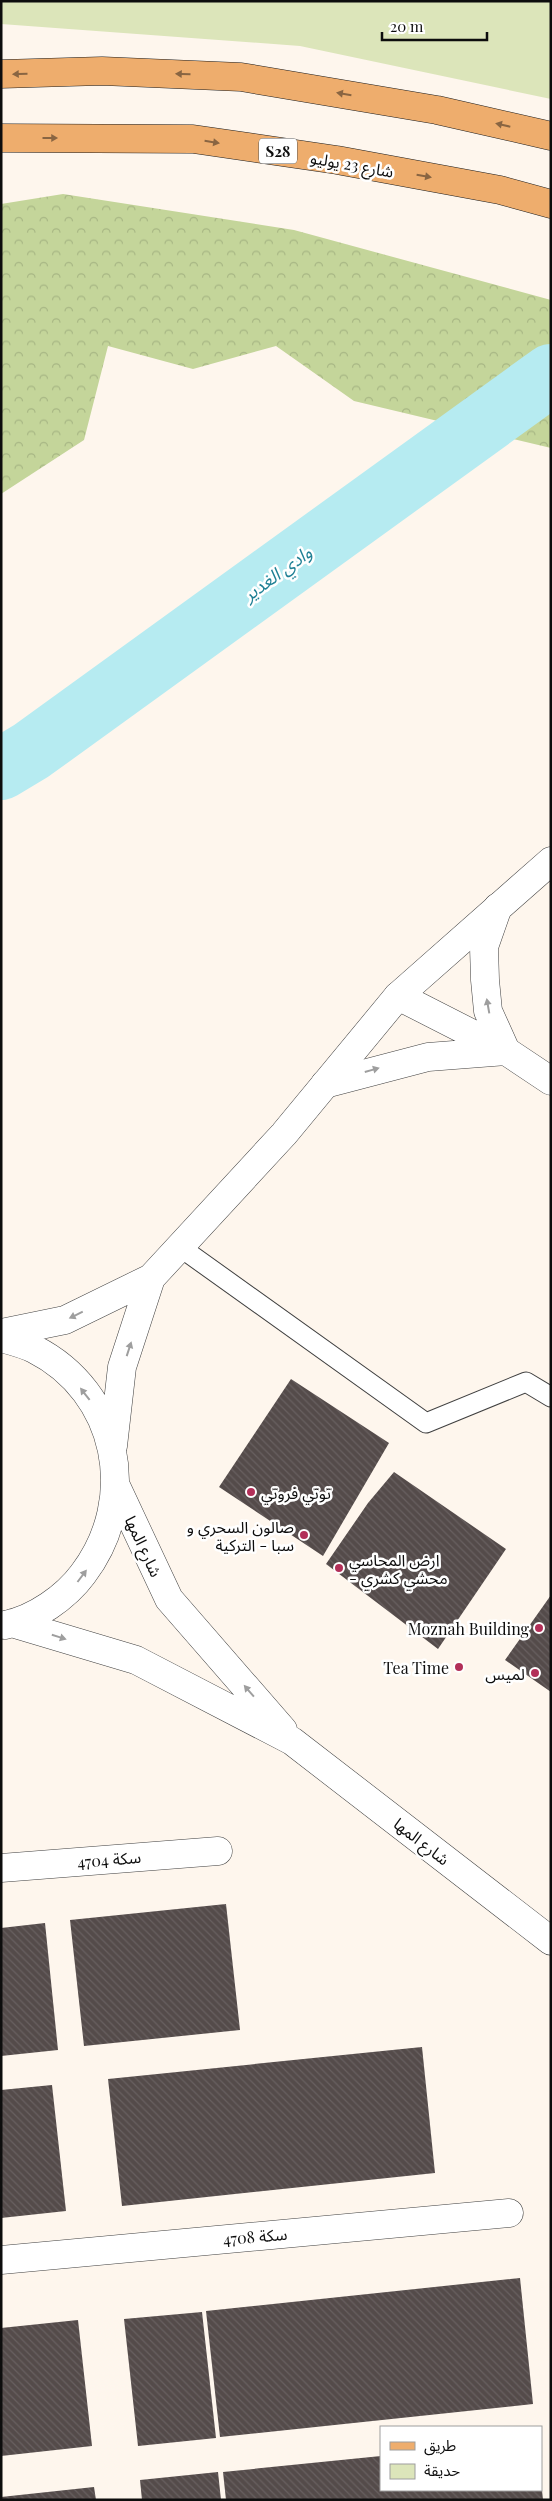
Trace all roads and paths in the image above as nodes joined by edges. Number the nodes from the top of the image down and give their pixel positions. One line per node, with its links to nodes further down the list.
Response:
1 (1, 74): 2 (main road, one-way to 1)
2 (551, 136)
3 (1, 138): 4 (main road, شارع 23 يوليو / S28, one-way to 4)
4 (500, 190): 5 (main road, شارع 23 يوليو / S28); 6 (street)
5 (551, 204)
6 (551, 210)
7 (551, 861): 8 (street)
8 (498, 907): 9 (street); 10 (street, one-way to 8)
9 (398, 996): 10 (street); 12 (street)
10 (506, 1051): 11 (street); 12 (street, one-way to 10)
11 (551, 1081)
12 (325, 1084): 13 (street)
13 (180, 1247): 14 (street); 17 (lane)
14 (152, 1278): 15 (street, one-way to 15); 18 (street, one-way to 14)
15 (1, 1333)
16 (1, 1338): 18 (street, one-way to 16)
17 (551, 1397)
18 (113, 1448): 19 (street)
19 (116, 1486): 20 (street, one-way to 19); 21 (street, شارع المها, one-way to 19)
20 (7, 1624): 21 (street, شارع المها, one-way to 21)
21 (292, 1741): 24 (street, شارع المها)
22 (218, 1851): 23 (street, سكة 4704)
23 (1, 1868)
24 (551, 1941)
25 (509, 2213): 26 (street, سكة 4708)
26 (1, 2260)

